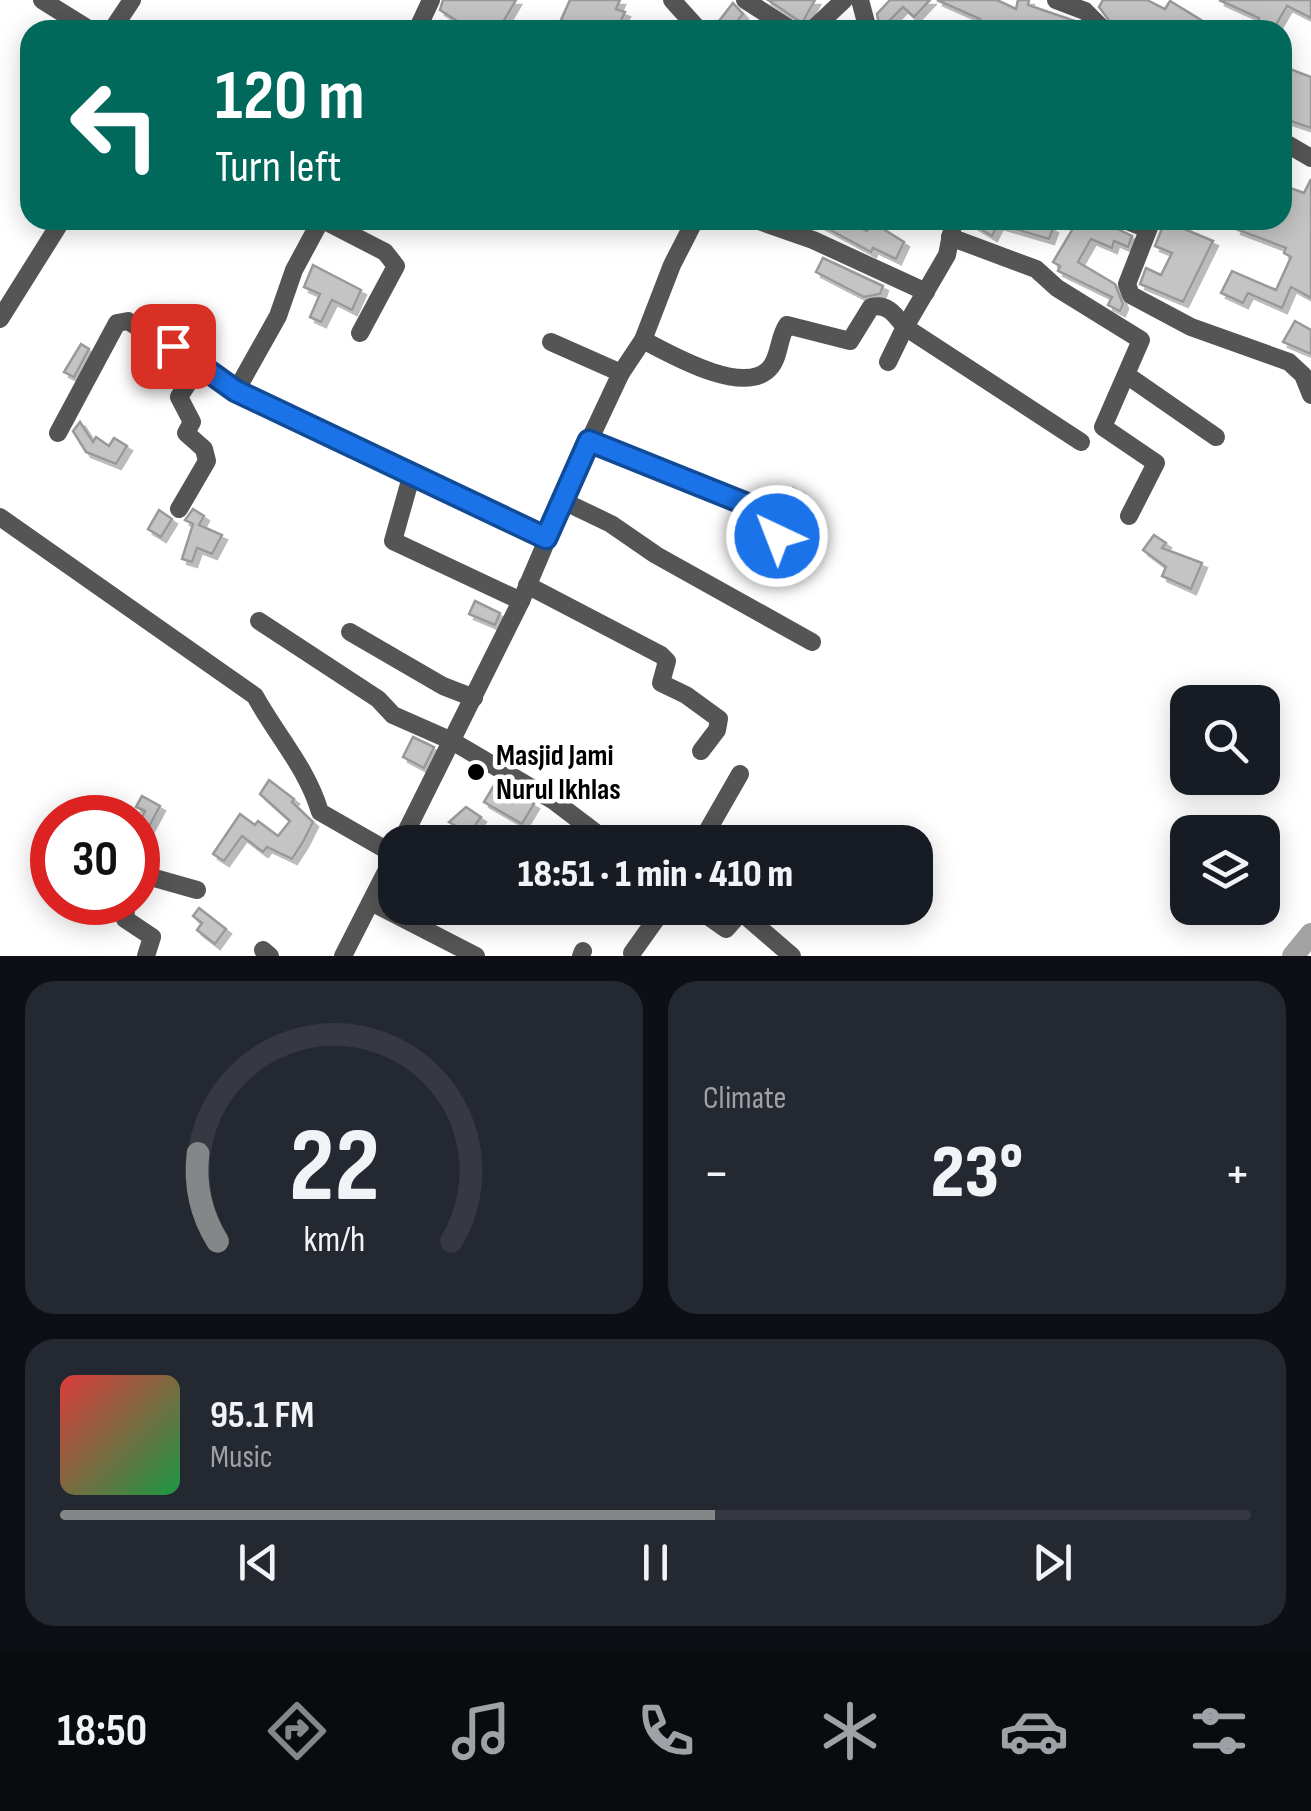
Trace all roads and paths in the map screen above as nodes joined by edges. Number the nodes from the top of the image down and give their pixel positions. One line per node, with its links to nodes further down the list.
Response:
1 (42, 0): 6 (street)
2 (672, 0): 7 (street)
3 (745, 0): 8 (street)
4 (844, 0): 9 (street)
5 (1056, 0): 10 (street)
6 (68, 7)
7 (690, 20)
8 (776, 20)
9 (823, 20)
10 (1094, 20)
11 (56, 230): 21 (street)
12 (316, 230): 31 (street)
13 (342, 230): 23 (street)
14 (690, 230): 24 (street)
15 (784, 230): 19 (street)
16 (952, 230): 19 (street)
17 (954, 230): 25 (street)
18 (1148, 230): 20 (street)
19 (926, 292): 22 (street)
20 (1151, 306): 25 (street); 32 (street)
21 (0, 319)
22 (905, 327): 24 (street); 27 (street); 36 (street)
23 (360, 333)
24 (644, 340): 29 (street)
25 (1142, 340): 30 (street)
26 (551, 342): 29 (street)
27 (888, 362)
28 (199, 366): 31 (street); 33 (street); 39 (street)
29 (622, 372): 35 (street)
30 (1128, 376): 34 (street); 40 (street)
31 (236, 391): 37 (street)
32 (1311, 396)
33 (58, 432)
34 (1216, 436)
35 (589, 441): 38 (street); 43 (street)
36 (1081, 442)
37 (412, 477): 42 (street); 44 (street)
38 (563, 500): 42 (street); 47 (street)
39 (179, 508)
40 (1130, 516)
41 (0, 517): 55 (street)
42 (546, 538): 44 (street)
43 (771, 552)
44 (524, 593): 48 (street); 50 (street)
45 (259, 621): 49 (street)
46 (350, 632): 48 (street)
47 (812, 642)
48 (474, 698): 49 (street)
49 (452, 740): 52 (street); 53 (street)
50 (701, 751)
51 (740, 774): 54 (street)
52 (410, 825)
53 (586, 825)
54 (711, 825)
55 (378, 844)
56 (160, 880): 58 (street)
57 (378, 888): 59 (street)
58 (197, 890)
59 (371, 902): 65 (street); 66 (street)
60 (134, 925): 64 (street)
61 (652, 925): 63 (street)
62 (757, 925): 67 (street)
63 (632, 953)
64 (146, 956)
65 (342, 956)
66 (476, 956)
67 (792, 956)

